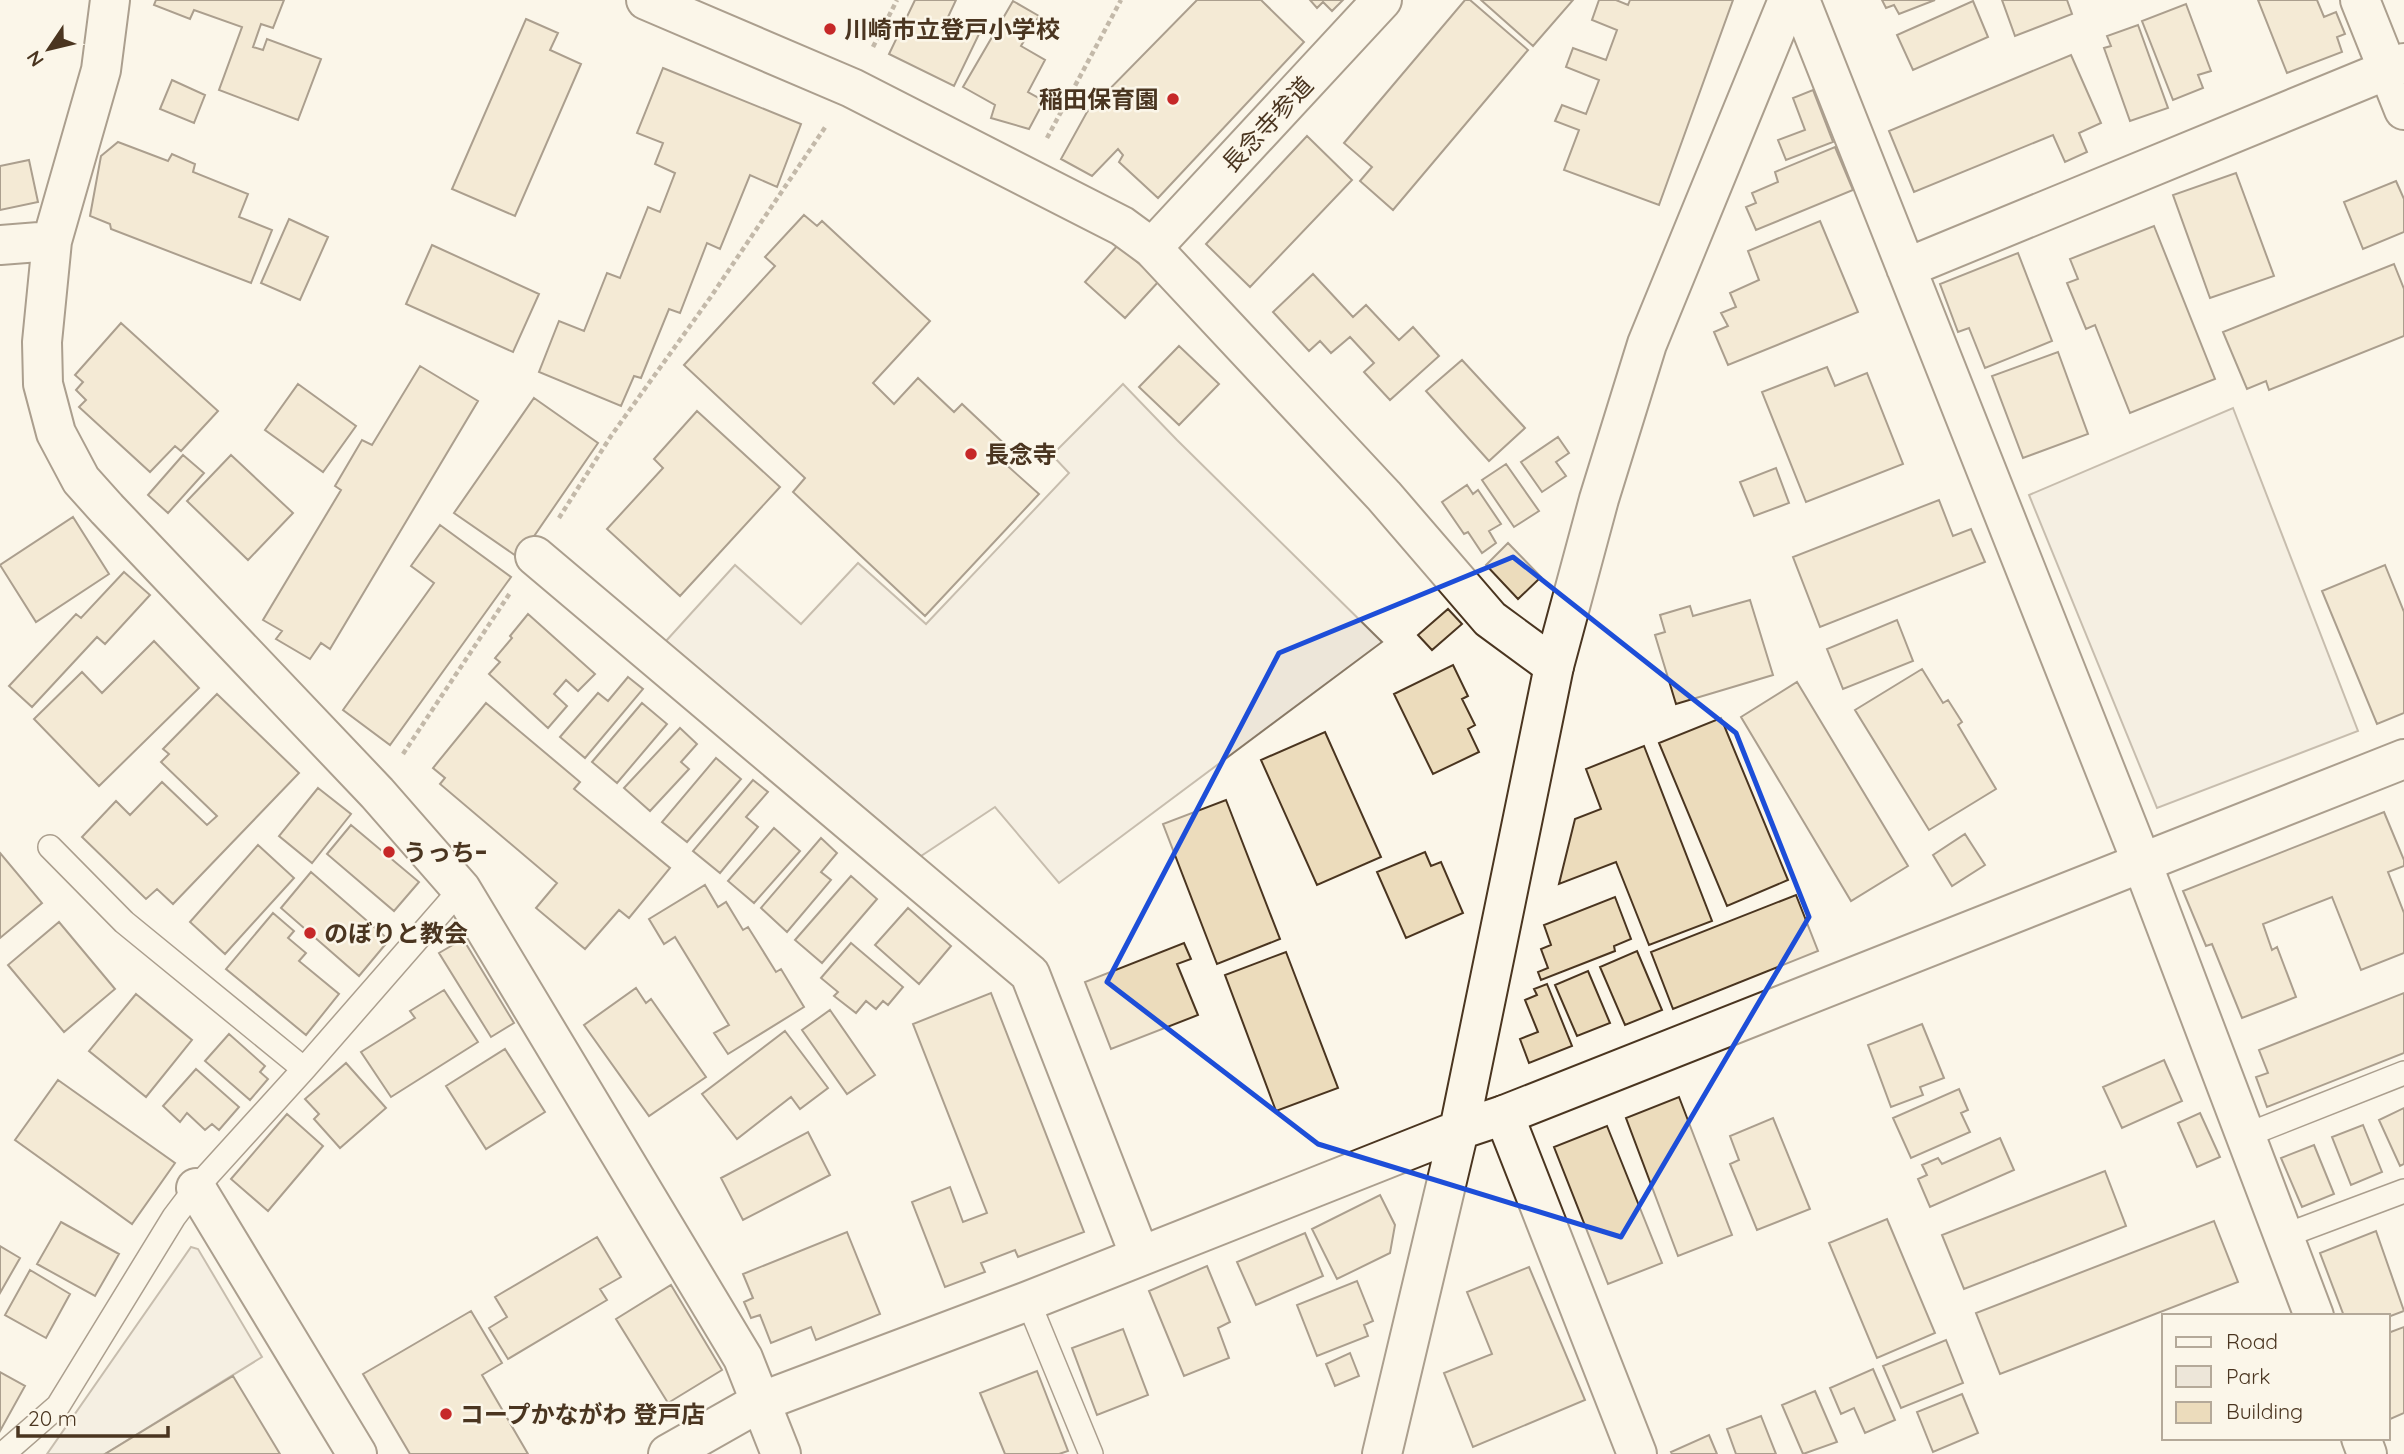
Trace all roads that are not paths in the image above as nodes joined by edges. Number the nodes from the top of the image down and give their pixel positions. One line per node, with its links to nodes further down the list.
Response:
1 (110, 0): 9 (street)
2 (646, 0): 11 (street)
3 (1382, 0): 11 (street, 長念寺参道)
4 (1788, 0): 14 (street)
5 (1800, 0): 12 (street)
6 (2360, 0): 7 (street)
7 (2396, 67): 8 (street); 12 (street)
8 (2404, 110)
9 (52, 241): 10 (street); 18 (street)
10 (0, 245)
11 (1152, 248): 14 (street)
12 (1906, 268): 17 (street)
13 (535, 556): 27 (street)
14 (1554, 666): 22 (street)
15 (2404, 759): 17 (street)
16 (50, 847): 19 (lane)
17 (2142, 863): 21 (street); 23 (street)
18 (461, 889): 19 (lane); 30 (street)
19 (304, 1069): 24 (lane)
20 (2404, 1073): 23 (lane)
21 (1504, 1115): 22 (street); 37 (street)
22 (1459, 1130): 27 (street); 36 (street)
23 (2247, 1135): 26 (street)
24 (196, 1188): 31 (lane); 32 (street)
25 (2404, 1191): 26 (lane)
26 (2284, 1236): 29 (street)
27 (1140, 1255): 28 (street)
28 (1028, 1301): 30 (street); 35 (lane)
29 (2313, 1314)
30 (760, 1402): 33 (street); 34 (street)
31 (3, 1454)
32 (357, 1454)
33 (668, 1454)
34 (781, 1454)
35 (1091, 1454)
36 (1382, 1454)
37 (1637, 1454)

